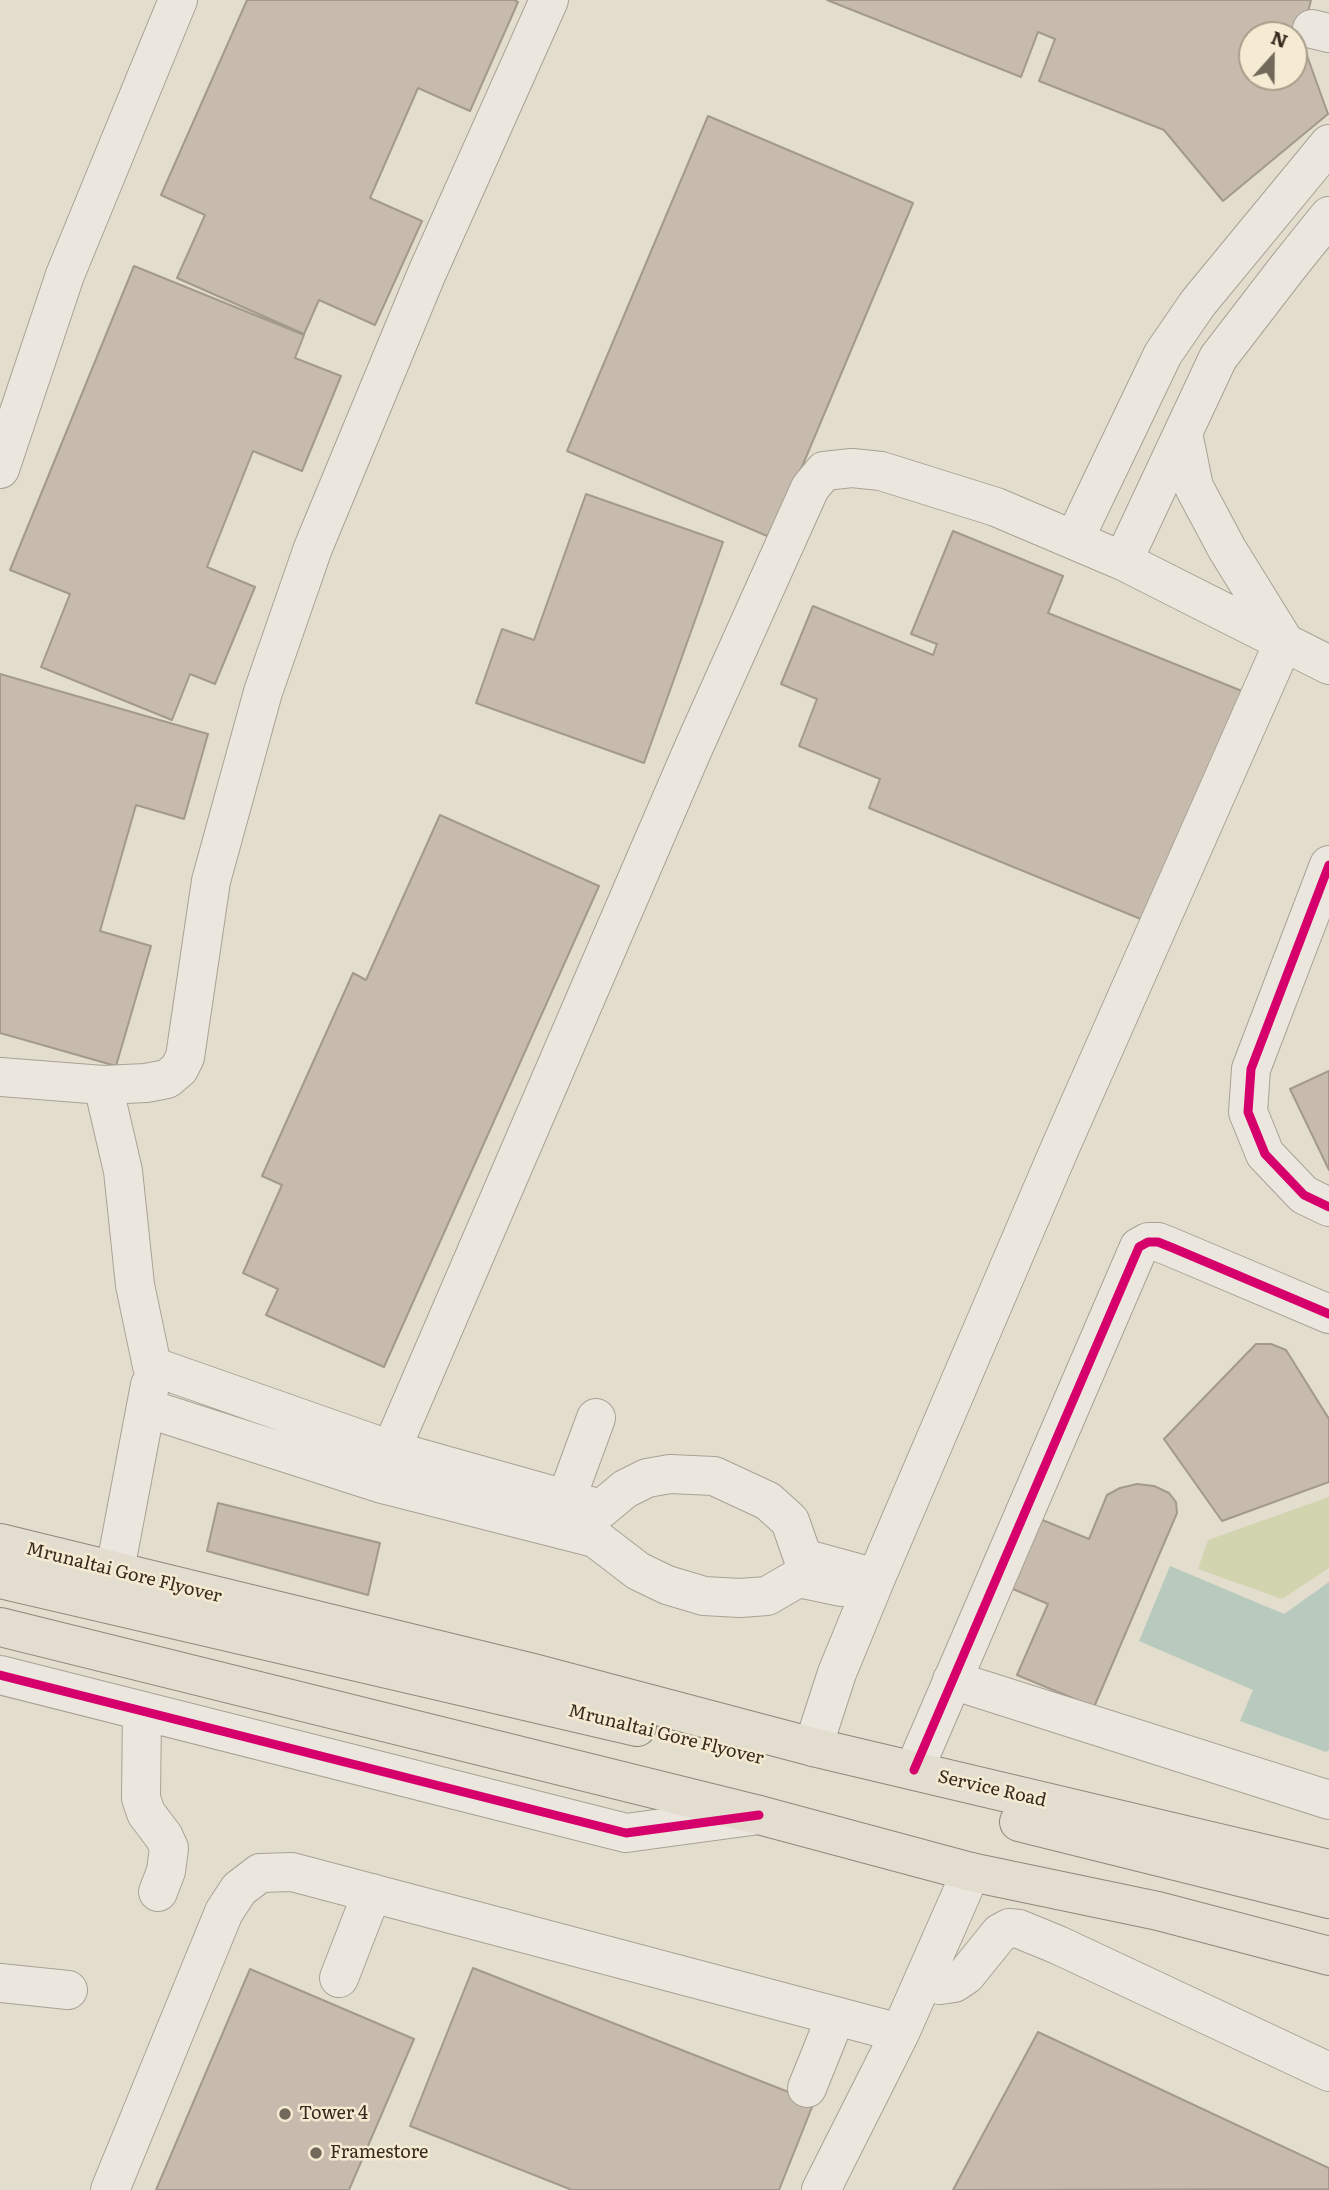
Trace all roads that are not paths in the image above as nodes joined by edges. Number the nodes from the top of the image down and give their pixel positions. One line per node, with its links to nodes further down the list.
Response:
1 (178, 0): 7 (street)
2 (549, 0): 16 (street)
3 (1329, 144): 5 (street)
4 (1329, 216): 6 (street)
5 (1252, 236): 6 (street); 10 (street)
6 (1288, 267): 8 (street)
7 (18, 365): 9 (street)
8 (1183, 433): 11 (street); 12 (street)
9 (0, 469)
10 (1074, 540): 11 (street); 22 (street)
11 (1123, 561): 12 (street)
12 (1284, 641): 13 (street); 29 (street)
13 (1327, 660)
14 (1329, 865): 17 (street)
15 (0, 1077): 16 (street)
16 (103, 1084): 19 (street)
17 (1329, 1207)
18 (1329, 1314): 33 (street)
19 (152, 1366): 20 (street); 22 (street)
20 (146, 1408): 22 (street); 26 (street)
21 (596, 1418): 23 (street)
22 (385, 1467): 23 (street)
23 (580, 1518): 27 (street); 27 (street)
24 (0, 1525): 26 (street)
25 (0, 1543): 26 (main road, Mrunaltai Gore Flyover)
26 (105, 1560): 31 (main road, Mrunaltai Gore Flyover)
27 (800, 1568): 29 (street)
28 (0, 1579): 43 (main road, Mrunaltai Gore Flyover)
29 (874, 1586): 35 (street)
30 (0, 1627): 38 (main road)
31 (533, 1673): 35 (main road, Service Road)
32 (0, 1675): 34 (street)
33 (952, 1680): 36 (street); 37 (street)
34 (142, 1712): 38 (street); 41 (street)
35 (813, 1746): 36 (main road, Service Road)
36 (914, 1770): 39 (main road, Service Road)
37 (1329, 1800)
38 (759, 1815): 40 (main road)
39 (1329, 1869)
40 (971, 1872): 44 (main road); 46 (street)
41 (158, 1892)
42 (372, 1893): 45 (street); 49 (street); 53 (street)
43 (1329, 1899)
44 (1329, 1956)
45 (339, 1978)
46 (924, 1980): 50 (street); 51 (street)
47 (0, 1983): 48 (street)
48 (68, 1990)
49 (836, 2016): 50 (street); 52 (street)
50 (900, 2033): 54 (street)
51 (1329, 2072)
52 (807, 2088)
53 (110, 2190)
54 (821, 2190)

